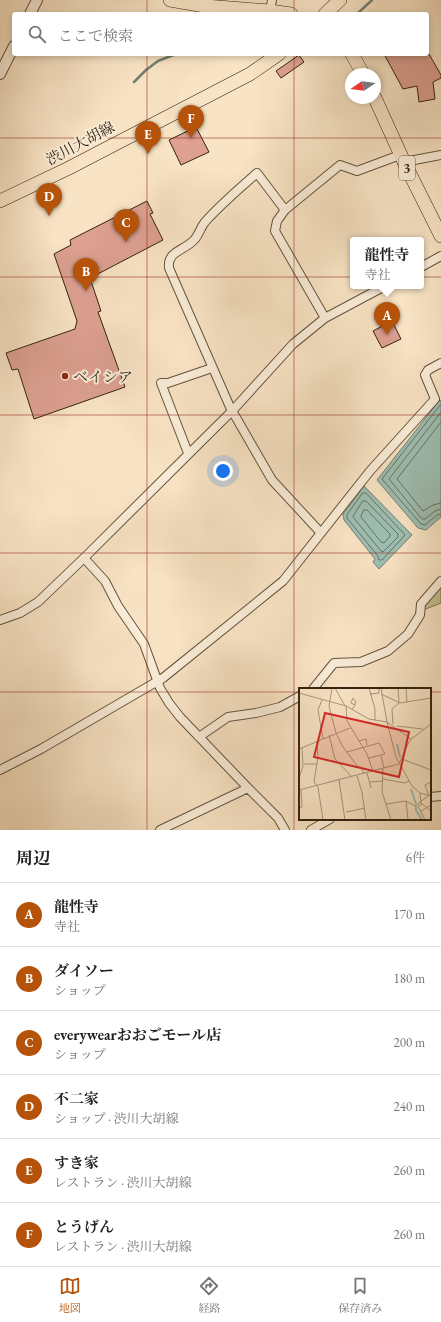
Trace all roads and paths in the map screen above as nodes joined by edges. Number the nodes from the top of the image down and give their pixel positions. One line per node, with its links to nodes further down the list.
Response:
1 (37, 0): 5 (street)
2 (170, 0): 4 (main road)
3 (340, 0): 7 (main road)
4 (271, 6): 6 (main road)
5 (31, 12)
6 (286, 12)
7 (327, 12)
8 (12, 50): 12 (street)
9 (276, 56): 16 (main road, 渋川大胡線)
10 (353, 56): 11 (main road)
11 (360, 68)
12 (0, 74)
13 (378, 104): 15 (main road, 3)
14 (441, 155): 15 (street)
15 (402, 159): 17 (street); 18 (main road, 3)
16 (0, 201)
17 (285, 210): 22 (street); 24 (street)
18 (441, 236)
19 (441, 256): 20 (street)
20 (424, 265)
21 (380, 289): 22 (street)
22 (325, 318): 25 (street)
23 (441, 363): 27 (street)
24 (212, 368): 25 (street); 26 (street)
25 (233, 410): 26 (street); 27 (street)
26 (188, 453): 28 (street)
27 (321, 533): 31 (street)
28 (84, 558): 30 (street); 31 (street)
29 (441, 581): 32 (street)
30 (0, 620)
31 (157, 681): 34 (street); 35 (street)
32 (314, 688)
33 (299, 697): 34 (street)
34 (199, 737): 36 (street)
35 (0, 770)
36 (248, 788): 40 (street); 41 (street)
37 (441, 796): 38 (street)
38 (431, 797)
39 (328, 820): 42 (street)
40 (160, 830)
41 (286, 830)
42 (311, 830)

